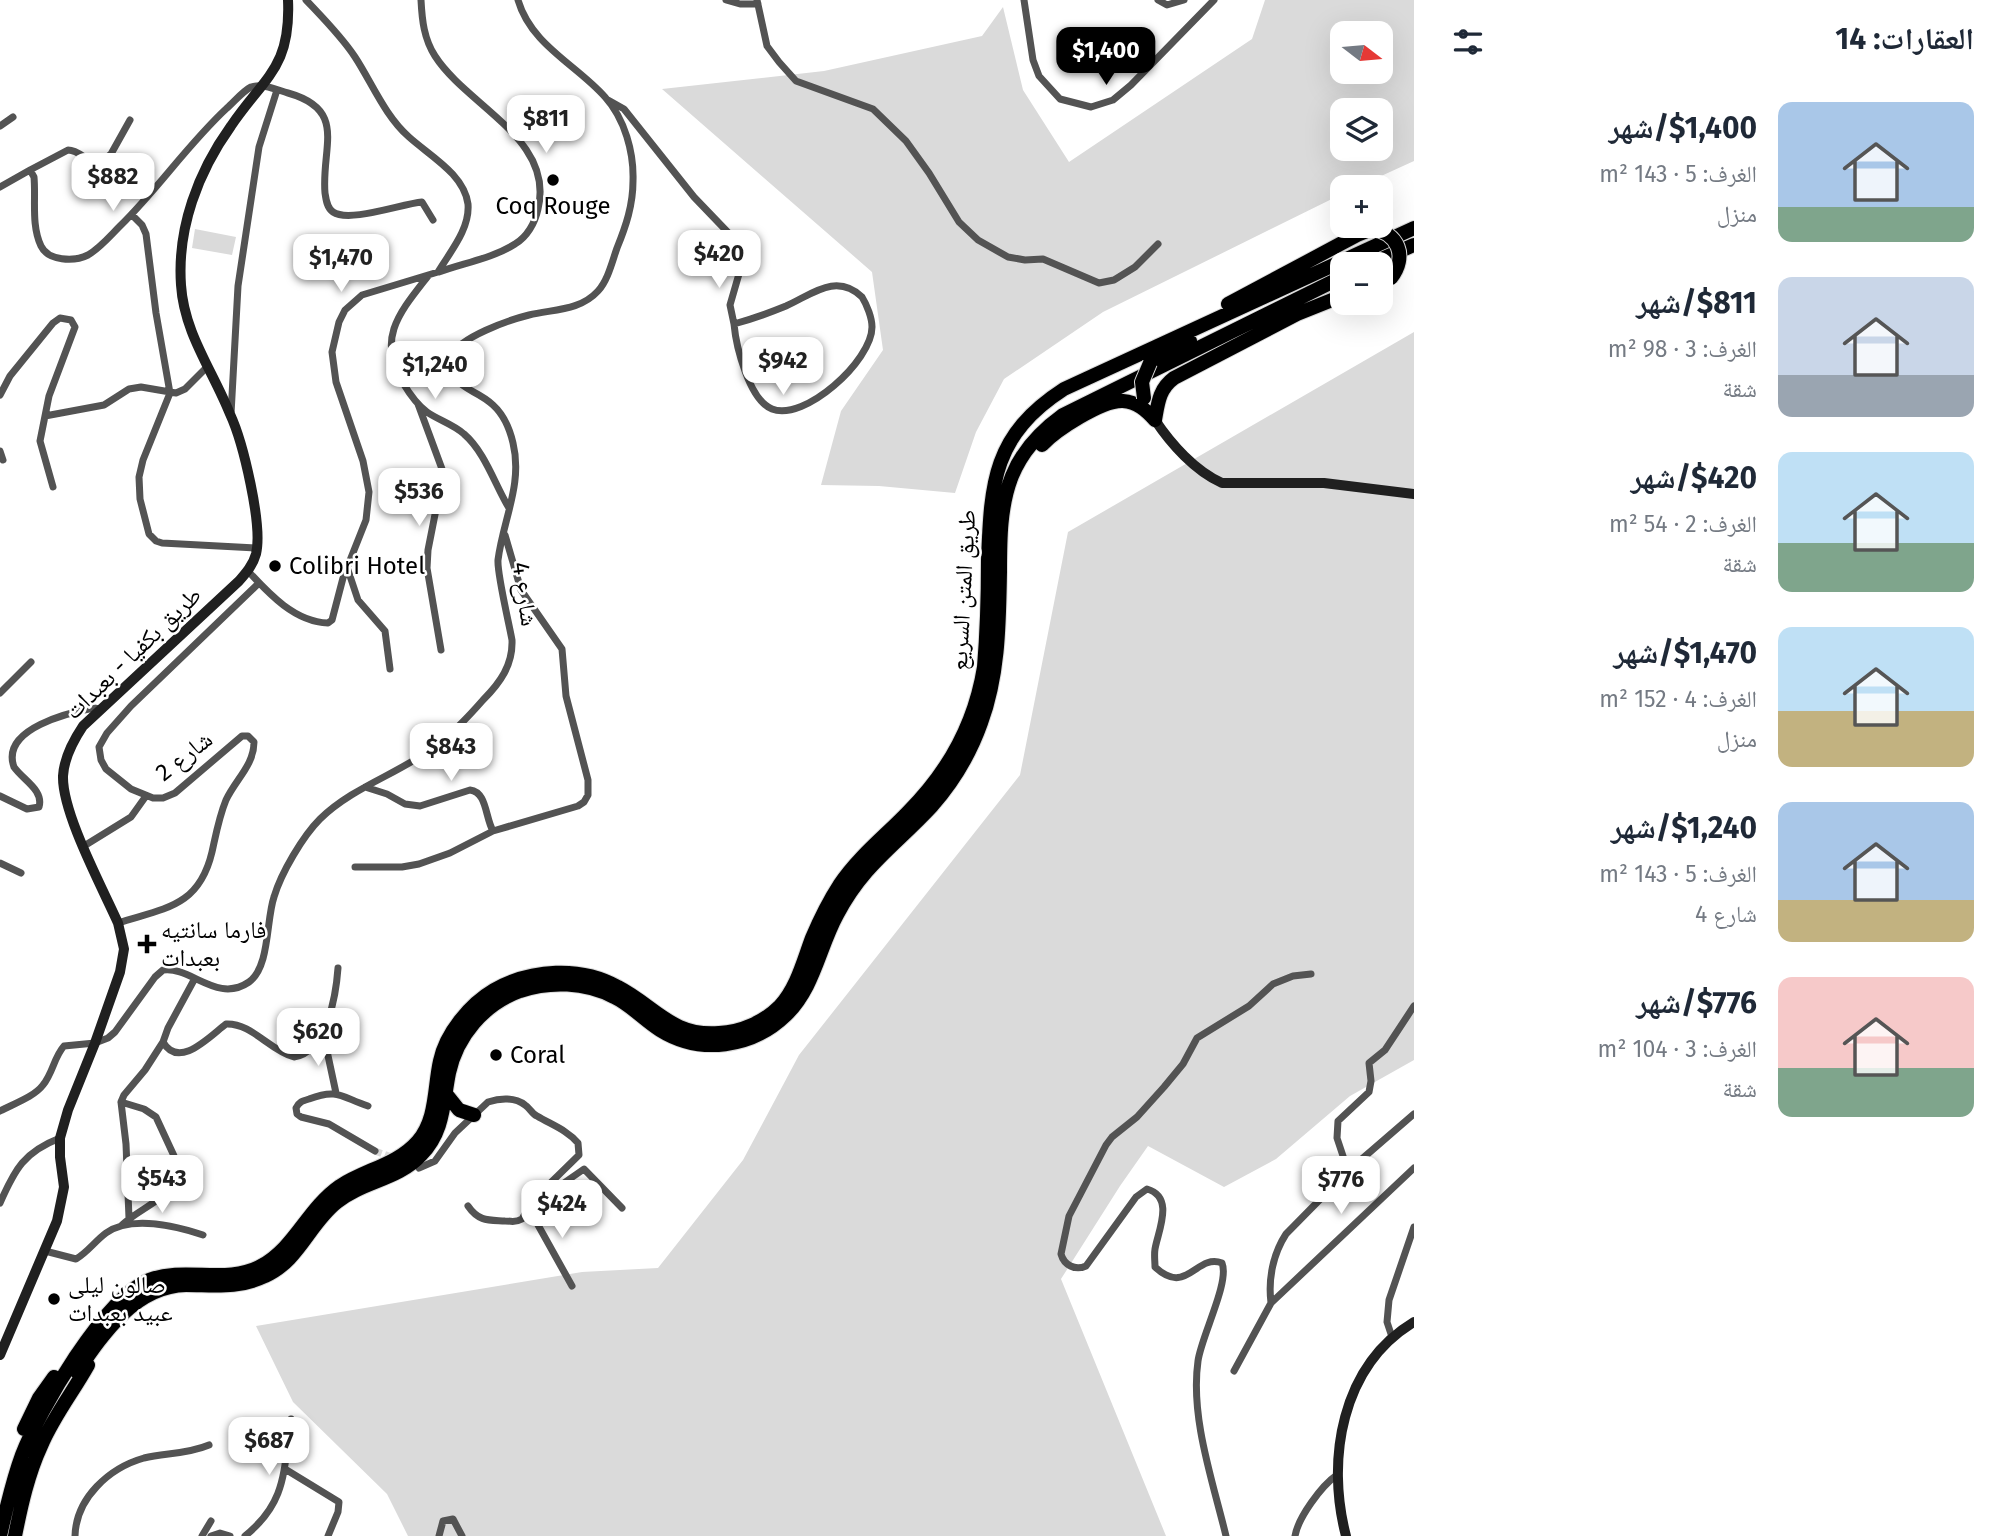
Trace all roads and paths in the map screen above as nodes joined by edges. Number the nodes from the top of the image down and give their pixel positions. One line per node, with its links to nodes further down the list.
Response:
1 (288, 0): 11 (main road, طريق بكفيا - بعبدات)
2 (306, 0): 25 (street)
3 (421, 0): 25 (street)
4 (518, 0): 13 (street, شارع 4)
5 (726, 0): 10 (street)
6 (1024, 0): 9 (street)
7 (1158, 0): 8 (street)
8 (1184, 0)
9 (1214, 0)
10 (758, 2): 22 (street)
11 (263, 86): 12 (street); 19 (street); 35 (main road, طريق بكفيا - بعبدات)
12 (277, 90): 20 (street); 41 (street)
13 (608, 99): 34 (street); 47 (street, شارع 4)
14 (13, 117): 16 (street)
15 (131, 120): 17 (street)
16 (0, 126)
17 (30, 170): 18 (street); 19 (street)
18 (0, 187)
19 (132, 215): 36 (street)
20 (433, 220)
21 (1414, 228): 28 (highway, طريق المتن السريع)
22 (1158, 244)
23 (1414, 245): 24 (highway)
24 (1393, 254)
25 (438, 272): 27 (street)
26 (1393, 272): 33 (highway, bridge)
27 (428, 276): 38 (street); 50 (street)
28 (1304, 279): 33 (highway, طريق المتن السريع); 39 (highway, bridge)
29 (1330, 283): 44 (highway, طريق المتن السريع)
30 (1330, 288): 32 (highway)
31 (1330, 301): 32 (highway)
32 (1297, 314): 39 (highway)
33 (1204, 323): 100 (highway, طريق المتن السريع)
34 (734, 324): 34 (street)
35 (206, 368): 36 (street); 41 (main road, طريق بكفيا - بعبدات)
36 (170, 393): 40 (street); 49 (street)
37 (0, 395): 40 (street)
38 (417, 404): 47 (street); 53 (street)
39 (1148, 409): 44 (highway); 46 (main road)
40 (46, 415): 45 (street)
41 (231, 415): 49 (main road, طريق بكفيا - بعبدات)
42 (0, 451): 43 (street)
43 (3, 460)
44 (1009, 484): 75 (highway, طريق المتن السريع)
45 (53, 486)
46 (1414, 494)
47 (509, 508): 48 (street, شارع 4)
48 (504, 534): 58 (street, شارع 4); 61 (street)
49 (256, 548): 51 (main road, طريق بكفيا - بعبدات)
50 (348, 567): 52 (street); 55 (street)
51 (248, 570): 52 (street); 57 (main road, طريق بكفيا - بعبدات)
52 (259, 583): 60 (street, شارع 2)
53 (441, 650)
54 (31, 662): 56 (street)
55 (390, 669)
56 (0, 693)
57 (100, 709): 59 (street); 62 (main road, طريق بكفيا - بعبدات)
58 (365, 787): 61 (street); 69 (street, شارع 4)
59 (0, 796)
60 (146, 796): 62 (street); 66 (street, شارع 2)
61 (493, 831): 64 (street)
62 (84, 846): 66 (main road, طريق بكفيا - بعبدات)
63 (0, 863): 65 (street)
64 (355, 867)
65 (21, 873)
66 (118, 923): 73 (main road, طريق بكفيا - بعبدات)
67 (338, 968): 71 (street)
68 (1311, 974): 120 (street)
69 (194, 980): 72 (street); 73 (street, شارع 4)
70 (1414, 1006): 85 (street)
71 (319, 1037): 72 (street); 74 (street)
72 (163, 1042): 76 (street)
73 (95, 1044): 78 (street); 81 (main road, طريق بكفيا - بعبدات)
74 (336, 1093): 77 (street); 82 (street)
75 (447, 1095): 80 (highway); 100 (highway, طريق المتن السريع)
76 (121, 1102): 91 (street); 91 (street)
77 (368, 1106)
78 (0, 1111)
79 (1414, 1114): 85 (street)
80 (474, 1115): 83 (street); 86 (street)
81 (60, 1138): 88 (street); 95 (main road, طريق بكفيا - بعبدات)
82 (375, 1151)
83 (419, 1168)
84 (1414, 1168): 97 (street)
85 (1348, 1171): 97 (street)
86 (548, 1185): 87 (street); 90 (street)
87 (536, 1197): 89 (street); 96 (street)
88 (0, 1203)
89 (468, 1206)
90 (622, 1208)
91 (130, 1218): 92 (street)
92 (122, 1225): 94 (street); 95 (street)
93 (1414, 1227): 99 (street)
94 (203, 1234)
95 (45, 1251): 101 (main road, طريق بكفيا - بعبدات)
96 (572, 1286)
97 (1271, 1303): 102 (street)
98 (1414, 1322): 99 (main road)
99 (1392, 1338): 106 (main road)
100 (94, 1339): 107 (highway); 109 (highway); 110 (highway); 111 (highway)
101 (0, 1355)
102 (1234, 1371)
103 (291, 1419): 105 (street)
104 (209, 1445): 112 (street)
105 (285, 1469): 116 (street); 117 (street)
106 (1336, 1475): 121 (street); 122 (main road)
107 (0, 1496)
108 (211, 1521): 113 (street)
109 (0, 1536)
110 (6, 1536)
111 (15, 1536)
112 (75, 1536)
113 (202, 1536)
114 (211, 1536): 115 (street)
115 (230, 1536)
116 (245, 1536)
117 (328, 1536)
118 (439, 1536): 119 (street)
119 (462, 1536)
120 (1226, 1536)
121 (1294, 1536)
122 (1346, 1536)

